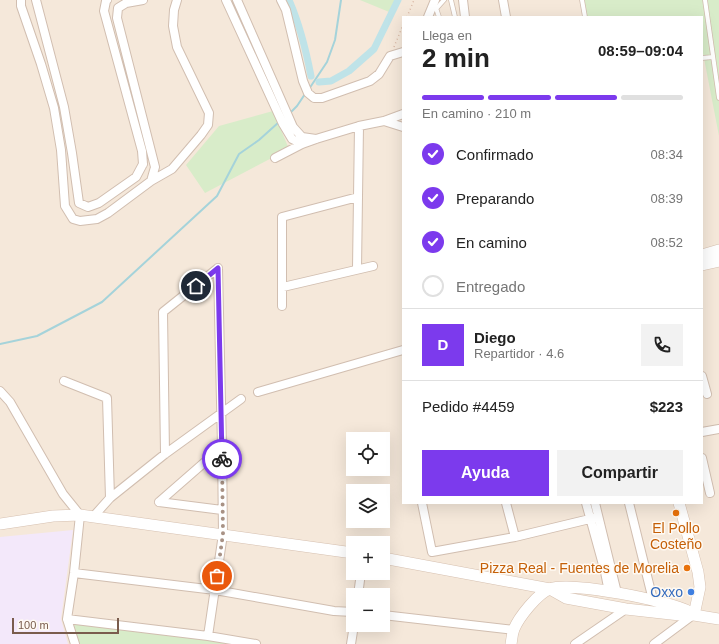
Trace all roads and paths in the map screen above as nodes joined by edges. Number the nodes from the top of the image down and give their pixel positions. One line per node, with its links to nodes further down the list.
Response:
1 (21, 0): 47 (street)
2 (36, 0): 45 (street)
3 (107, 0): 39 (street)
4 (143, 0): 40 (street)
5 (169, 0): 18 (street)
6 (177, 0): 18 (street)
7 (226, 0): 33 (street)
8 (236, 0): 33 (street)
9 (281, 0): 28 (street)
10 (414, 0): 19 (path)
11 (444, 0): 17 (lane)
12 (451, 0): 22 (lane)
13 (463, 0): 23 (street)
14 (503, 0): 24 (street)
15 (582, 0): 25 (lane)
16 (704, 0): 29 (lane)
17 (435, 4): 20 (street); 21 (lane)
18 (174, 10): 41 (street)
19 (406, 16)
20 (429, 16)
21 (439, 16)
22 (455, 16)
23 (465, 16)
24 (506, 16)
25 (585, 16)
26 (402, 27): 28 (path)
27 (402, 52): 28 (street)
28 (390, 56)
29 (713, 57): 30 (lane); 31 (lane)
30 (703, 58)
31 (719, 98)
32 (402, 114): 34 (street)
33 (285, 116): 37 (street)
34 (384, 120): 35 (street); 36 (street)
35 (359, 126): 37 (street); 44 (street)
36 (402, 127)
37 (302, 140): 38 (street)
38 (275, 158)
39 (143, 164): 40 (street); 42 (street)
40 (155, 167): 41 (street); 43 (street)
41 (172, 169): 43 (street)
42 (139, 172): 43 (street); 46 (street)
43 (151, 181): 48 (street)
44 (358, 197): 54 (street); 55 (street)
45 (79, 203): 46 (street); 47 (street)
46 (88, 207): 48 (street)
47 (70, 216): 48 (street)
48 (84, 220)
49 (719, 250): 50 (street)
50 (703, 255)
51 (719, 261): 53 (street)
52 (374, 266): 54 (street)
53 (703, 266)
54 (358, 269): 55 (street)
55 (283, 287): 56 (street)
56 (282, 306)
57 (402, 350): 61 (street)
58 (64, 380): 71 (street)
59 (703, 380): 62 (street)
60 (0, 391): 79 (street)
61 (258, 392)
62 (707, 394)
63 (241, 399): 64 (street)
64 (222, 413): 67 (street); 68 (street); 68 (street)
65 (719, 429): 66 (street)
66 (703, 432)
67 (222, 447): 78 (street); 78 (street)
68 (165, 454): 71 (street)
69 (703, 462): 70 (street)
70 (710, 494)
71 (110, 498): 80 (street)
72 (422, 504): 85 (street)
73 (506, 504): 85 (street)
74 (586, 504): 82 (street)
75 (595, 504): 81 (street)
76 (629, 504): 93 (street)
77 (679, 504): 89 (street)
78 (222, 510): 84 (street)
79 (80, 515): 80 (street); 83 (street); 88 (street)
80 (93, 517): 84 (street)
81 (598, 517): 82 (street); 92 (street)
82 (590, 519): 85 (street); 92 (street)
83 (0, 524)
84 (223, 534): 86 (street); 91 (street)
85 (515, 537)
86 (346, 552)
87 (390, 559): 90 (street)
88 (74, 573): 91 (street); 99 (street)
89 (700, 586): 96 (street); 97 (street)
90 (550, 589): 92 (street); 94 (street); 102 (street)
91 (215, 590): 95 (street); 104 (street)
92 (613, 592): 93 (street)
93 (653, 600): 96 (street)
94 (626, 609): 96 (street); 109 (street)
95 (346, 612)
96 (682, 612): 97 (street); 101 (street)
97 (694, 614): 100 (street); 101 (street)
98 (390, 616): 102 (street)
99 (67, 619): 104 (street); 105 (street)
100 (719, 619)
101 (677, 627): 110 (street)
102 (514, 630): 108 (street)
103 (353, 632): 107 (street)
104 (208, 636): 106 (street)
105 (75, 644)
106 (255, 644)
107 (351, 644)
108 (511, 644)
109 (575, 644)
110 (654, 644)

